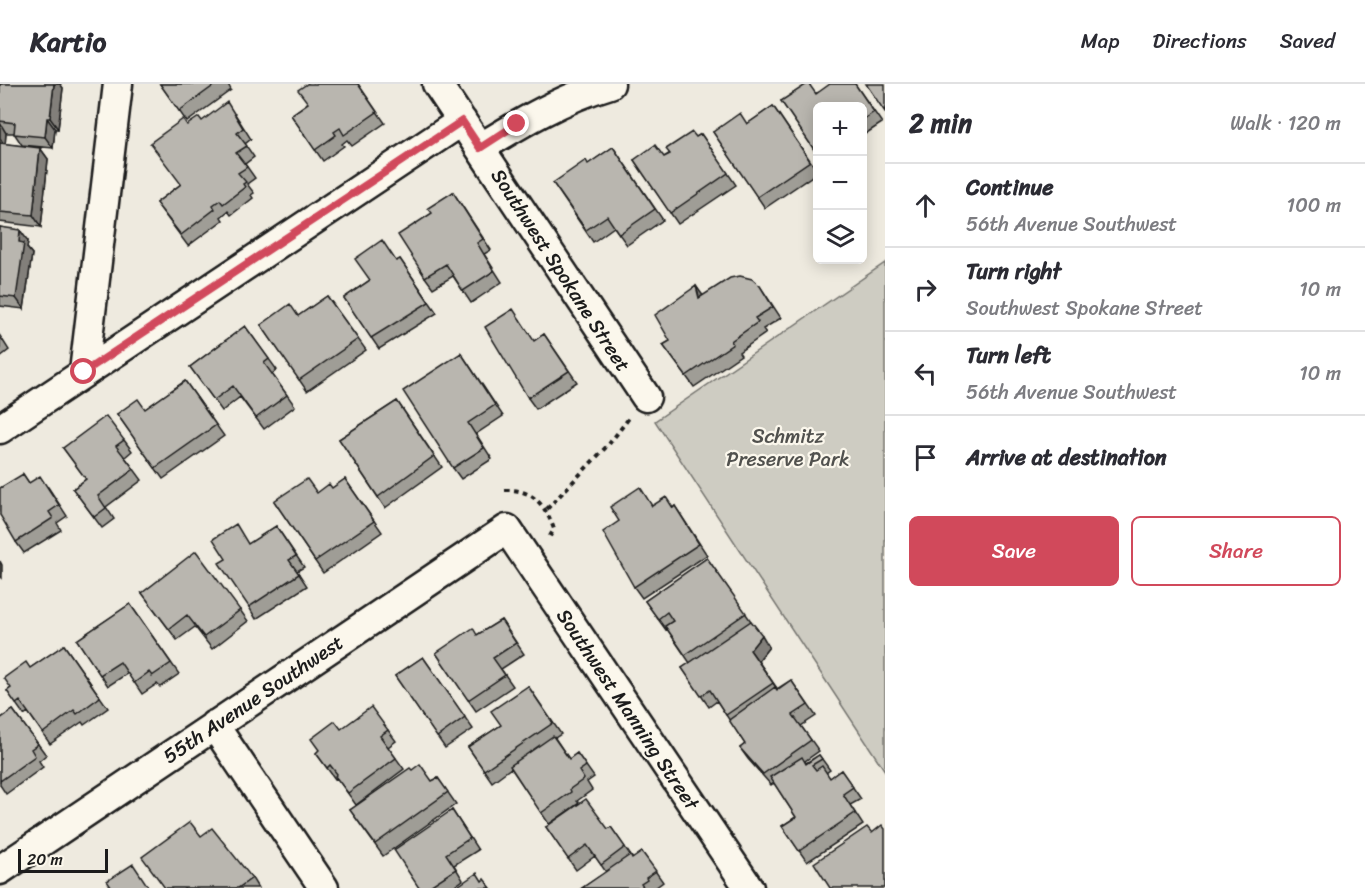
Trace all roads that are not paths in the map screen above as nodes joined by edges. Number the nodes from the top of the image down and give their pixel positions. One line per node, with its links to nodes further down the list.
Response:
1 (118, 84): 6 (street)
2 (437, 84): 4 (street, Southwest Spokane Street)
3 (610, 84): 5 (street)
4 (462, 121): 5 (street, Southwest Spokane Street); 6 (street)
5 (480, 148): 7 (street, Southwest Spokane Street)
6 (84, 372): 8 (street)
7 (646, 397)
8 (0, 429)
9 (507, 530): 10 (street, 55th Avenue Southwest); 13 (street, Southwest Manning Street)
10 (214, 724): 11 (street, 55th Avenue Southwest); 12 (street)
11 (0, 870)
12 (324, 888)
13 (749, 888)

